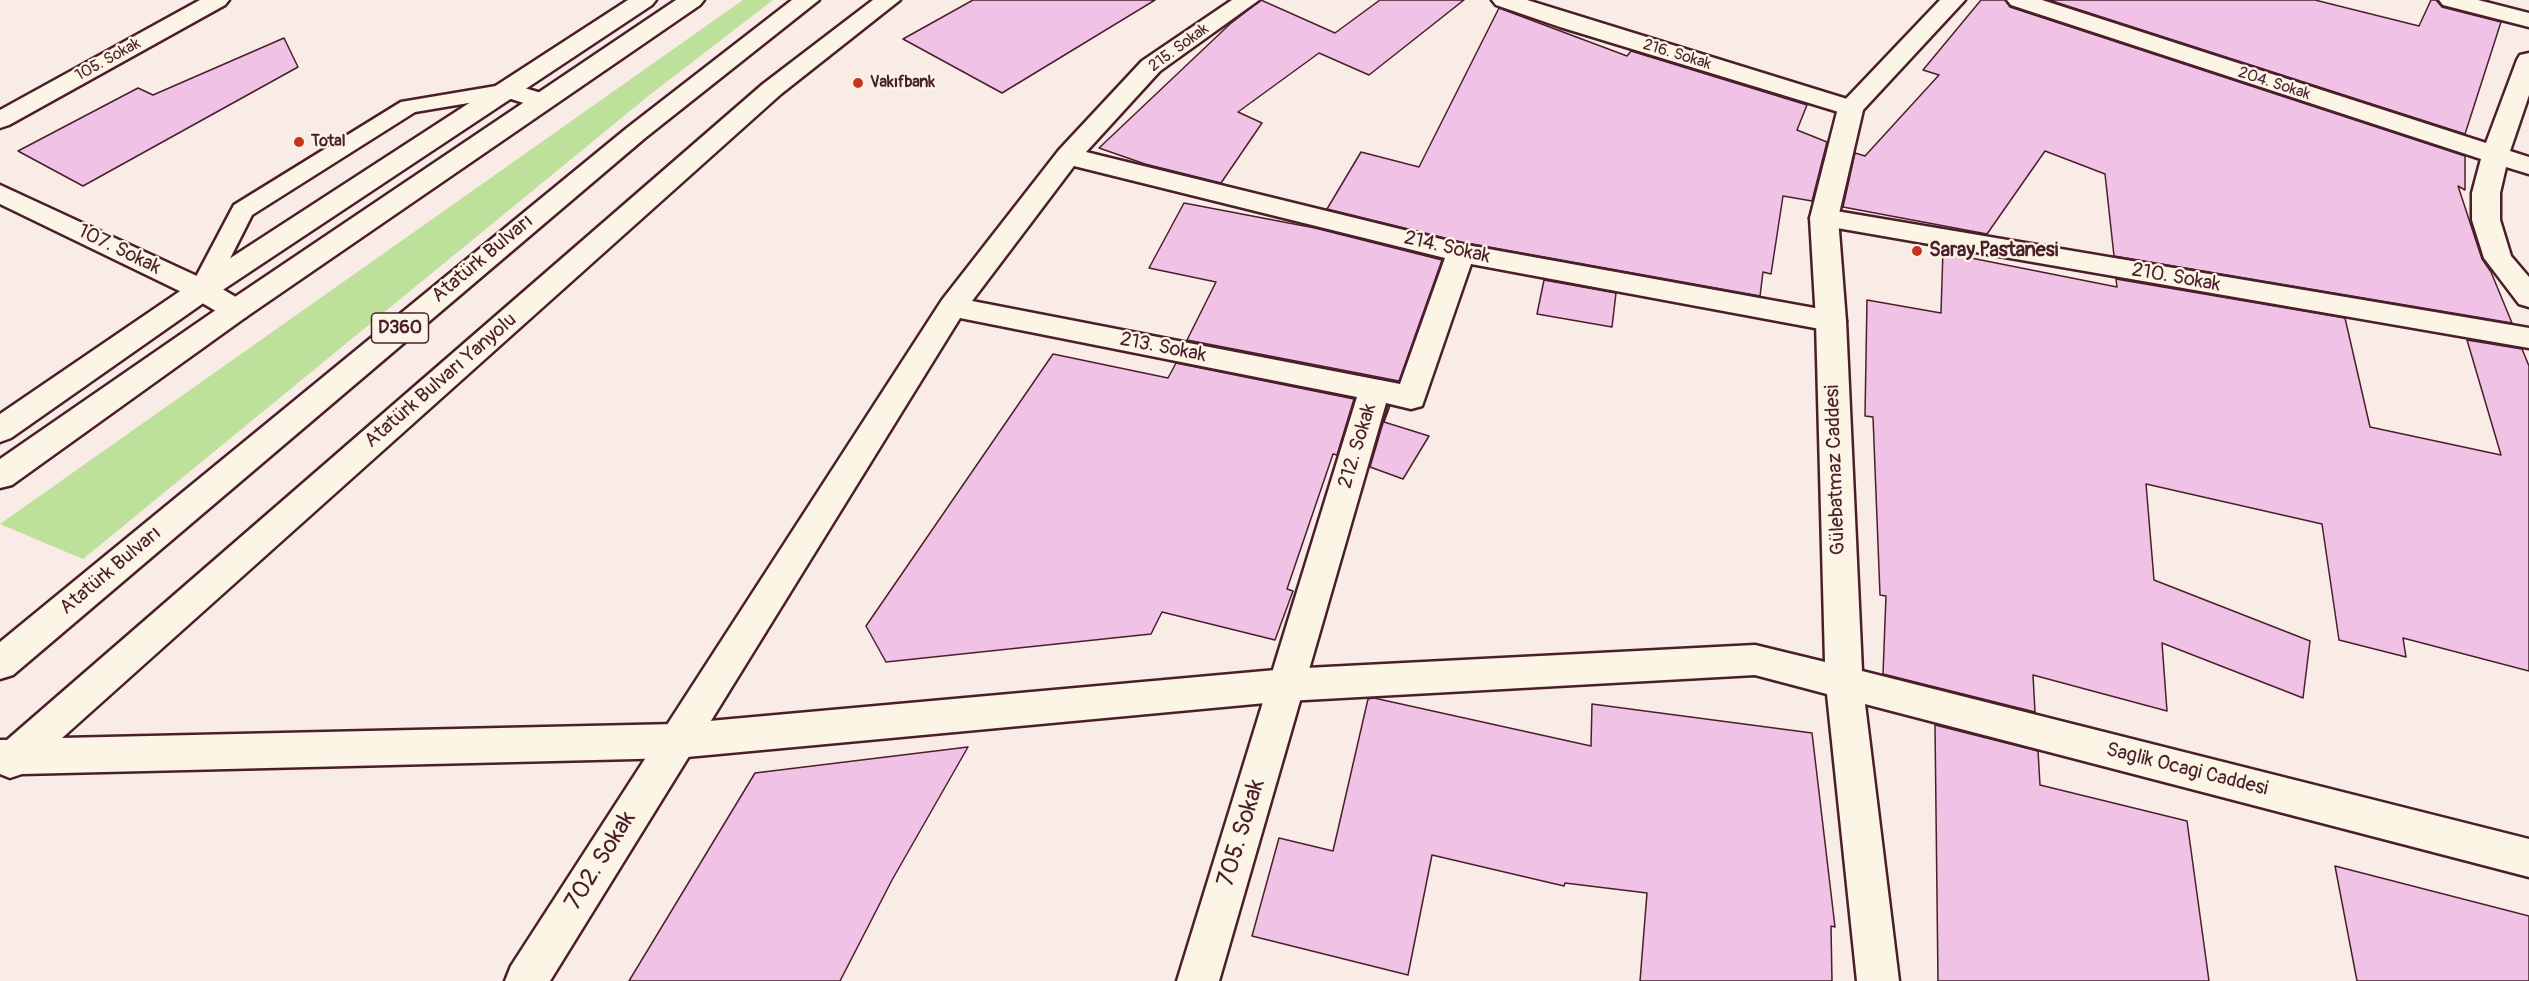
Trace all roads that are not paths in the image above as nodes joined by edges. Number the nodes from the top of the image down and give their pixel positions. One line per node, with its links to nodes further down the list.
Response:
1 (217, 0): 16 (main road, 105. Sokak)
2 (644, 0): 13 (main road)
3 (692, 0): 14 (main road)
4 (807, 0): 32 (main road, Atatürk Bulvarı / D360)
5 (888, 0): 36 (main road, Atatürk Bulvarı Yanyolu)
6 (1247, 0): 17 (main road, 215. Sokak)
7 (1504, 0): 15 (main road, 216. Sokak)
8 (1953, 0): 15 (main road, Gülebatmaz Caddesi)
9 (2019, 0): 18 (main road, 204. Sokak)
10 (2451, 0): 11 (main road)
11 (2529, 20)
12 (2529, 60): 18 (main road)
13 (508, 90): 14 (main road); 23 (main road); 23 (lane)
14 (542, 102): 26 (main road)
15 (1851, 108): 21 (main road, Gülebatmaz Caddesi)
16 (0, 120)
17 (1068, 156): 22 (main road, 214. Sokak); 25 (main road, 215. Sokak)
18 (2495, 156): 19 (main road, 204. Sokak); 24 (main road)
19 (2529, 166)
20 (0, 193): 23 (main road, 107. Sokak)
21 (1824, 218): 27 (main road, Gülebatmaz Caddesi); 28 (main road, 210. Sokak)
22 (1461, 253): 27 (main road, 214. Sokak); 29 (main road, 212. Sokak)
23 (202, 290): 26 (main road, 107. Sokak); 30 (main road)
24 (2529, 297)
25 (951, 307): 29 (main road, 213. Sokak); 35 (main road, 702. Sokak)
26 (236, 310): 31 (main road)
27 (1831, 321): 33 (main road, Gülebatmaz Caddesi)
28 (2529, 338)
29 (1374, 389): 34 (main road, 212. Sokak)
30 (0, 430)
31 (0, 476)
32 (0, 664)
33 (1844, 682): 34 (main road, Saglik Ocagi Caddesi); 37 (main road, Saglik Ocagi Caddesi); 40 (main road, Gülebatmaz Caddesi)
34 (1287, 685): 35 (main road, Saglik Ocagi Caddesi); 39 (main road, 705. Sokak)
35 (676, 741): 36 (main road, Saglik Ocagi Caddesi); 38 (main road, 702. Sokak)
36 (4, 757)
37 (2529, 858)
38 (526, 981)
39 (1198, 981)
40 (1878, 981)

